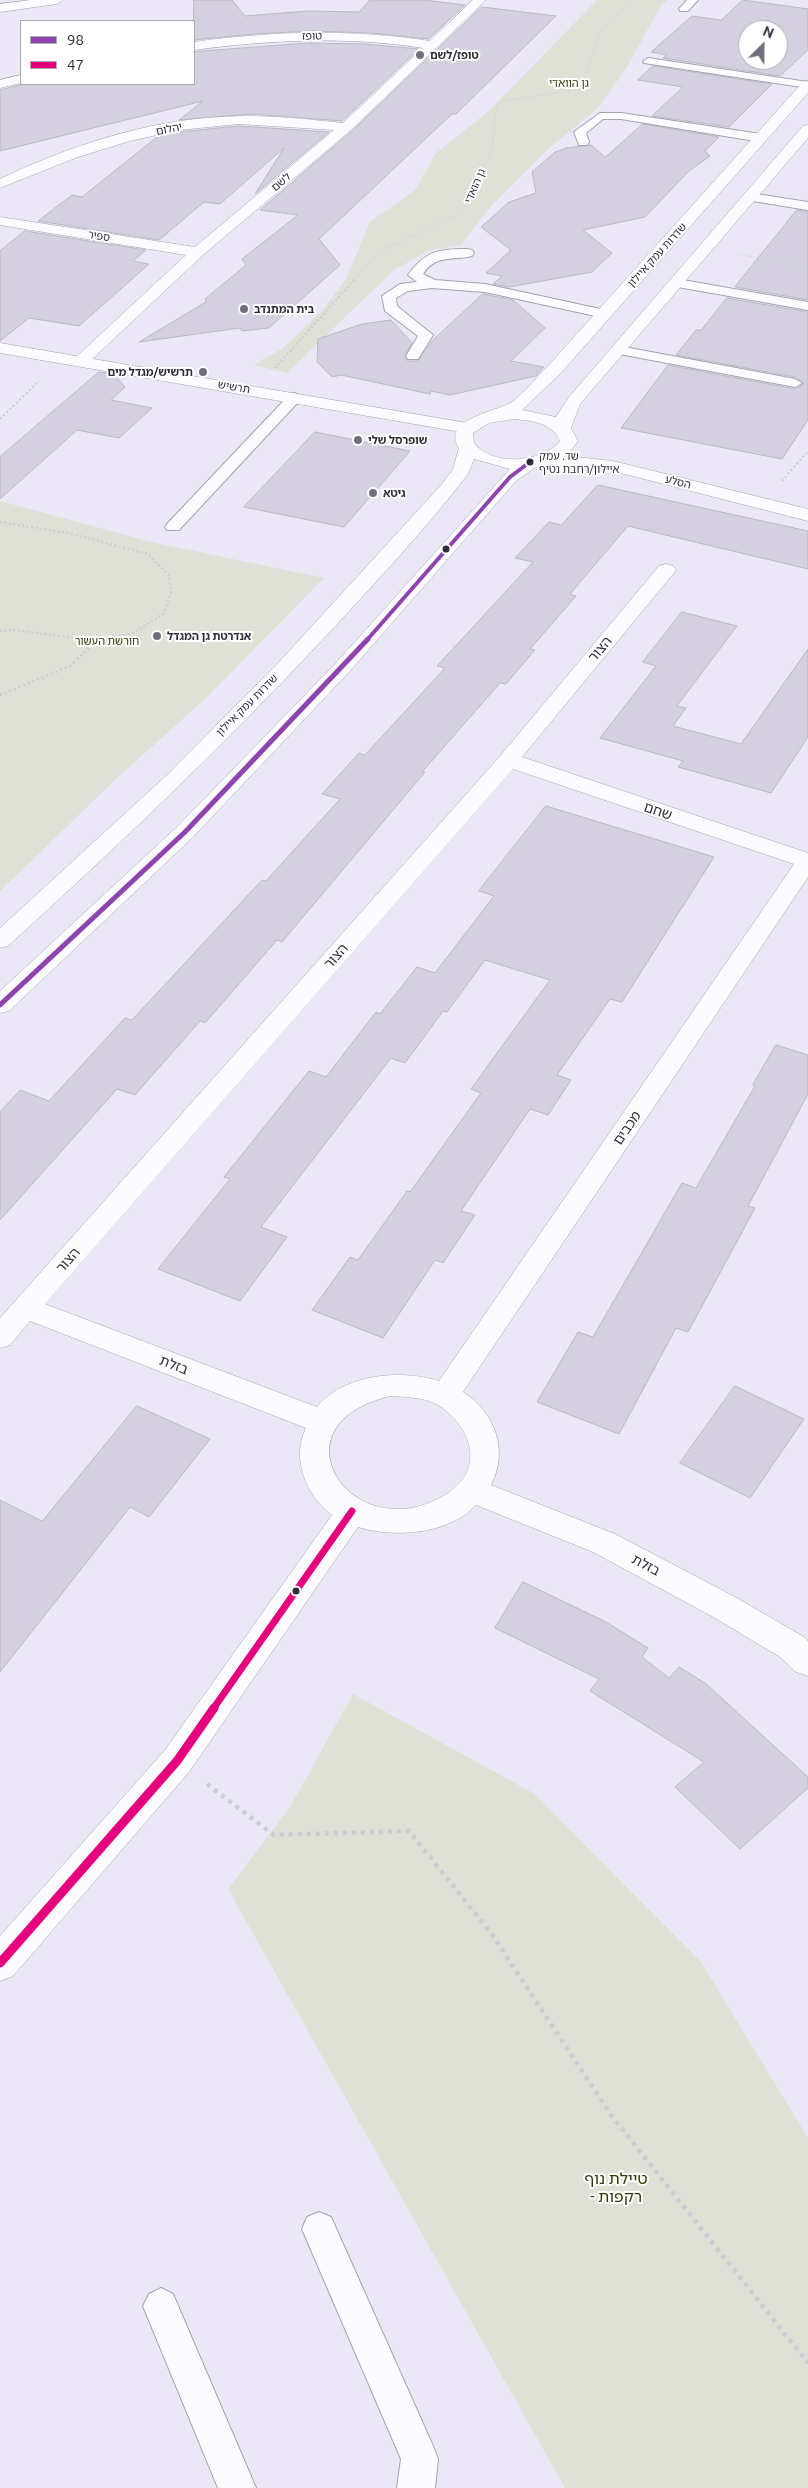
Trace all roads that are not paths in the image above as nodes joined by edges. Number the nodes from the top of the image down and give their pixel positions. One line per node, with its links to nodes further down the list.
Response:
1 (57, 0): 4 (street)
2 (480, 0): 6 (street, לשם)
3 (693, 0): 5 (lane)
4 (0, 8)
5 (684, 9)
6 (431, 45): 7 (street, טופז); 12 (street, לשם)
7 (195, 46)
8 (648, 61): 11 (lane)
9 (20, 79): 10 (street)
10 (0, 84)
11 (808, 85): 14 (street, שדרות עמק איילון)
12 (346, 127): 16 (street, יהלום); 20 (street, לשם)
13 (808, 129): 17 (street)
14 (761, 138): 15 (lane); 25 (street, שדרות עמק איילון)
15 (583, 142)
16 (0, 184)
17 (750, 197): 18 (lane); 22 (street)
18 (808, 206)
19 (0, 221): 20 (street, ספיר)
20 (198, 252): 29 (street, לשם)
21 (467, 253): 23 (lane)
22 (677, 283): 24 (lane); 27 (street)
23 (432, 284): 25 (lane); 28 (lane)
24 (808, 306)
25 (604, 314): 32 (street, שדרות עמק איילון)
26 (0, 348): 29 (street, תרשיש)
27 (619, 350): 30 (lane); 33 (street)
28 (413, 356)
29 (81, 361): 31 (street, תרשיש)
30 (795, 383)
31 (295, 397): 34 (street, תרשיש); 38 (lane)
32 (497, 416): 33 (street, הסלע); 34 (street)
33 (565, 432): 35 (street); 36 (street, הסלע)
34 (468, 437): 35 (street, הסלע); 42 (street, שדרות עמק איילון)
35 (538, 460): 37 (street, הסלע); 43 (street)
36 (808, 502)
37 (808, 515)
38 (173, 527)
39 (666, 570): 40 (street, הצור)
40 (509, 760): 41 (street, שחם); 44 (street, הצור)
41 (808, 860): 46 (street, מכבים)
42 (0, 940)
43 (0, 1005)
44 (26, 1308): 45 (street, הצור); 47 (street, בזלת)
45 (0, 1337)
46 (446, 1395): 47 (street); 48 (street)
47 (322, 1422): 49 (street)
48 (473, 1491): 49 (street); 50 (street, בזלת)
49 (352, 1511): 51 (street)
50 (808, 1662)
51 (0, 1963)
52 (319, 2229): 55 (lane)
53 (161, 2306): 54 (lane)
54 (237, 2488)
55 (416, 2488)

